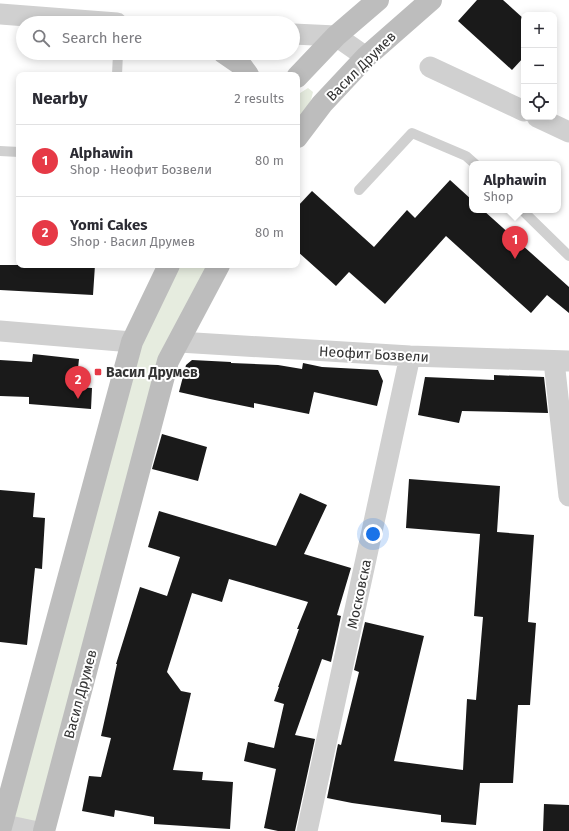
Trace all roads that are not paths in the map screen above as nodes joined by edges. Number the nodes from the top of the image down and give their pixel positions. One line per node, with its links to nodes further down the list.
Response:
1 (378, 0): 6 (street)
2 (431, 0): 7 (street, Васил Друмев)
3 (0, 14): 4 (street)
4 (26, 16)
5 (300, 34): 6 (street)
6 (336, 36): 7 (street); 13 (street)
7 (366, 57): 17 (street, Васил Друмев)
8 (118, 60): 11 (lane)
9 (234, 60): 12 (street)
10 (430, 67): 14 (street)
11 (117, 72)
12 (246, 72)
13 (300, 73)
14 (521, 110)
15 (543, 120): 16 (street)
16 (569, 132)
17 (300, 133)
18 (0, 151): 19 (lane)
19 (16, 152)
20 (472, 161): 21 (lane)
21 (359, 190)
22 (525, 213): 23 (lane)
23 (569, 256)
24 (169, 268): 27 (street)
25 (217, 268): 28 (street, Васил Друмев)
26 (0, 332): 27 (street)
27 (132, 342): 32 (street)
28 (179, 342): 29 (street, Неофит Бозвели); 34 (street, Васил Друмев)
29 (410, 356): 30 (street, Неофит Бозвели); 35 (street, Московска)
30 (561, 361): 31 (street)
31 (569, 496)
32 (1, 827): 33 (street)
33 (33, 831)
34 (44, 831)
35 (307, 831)

